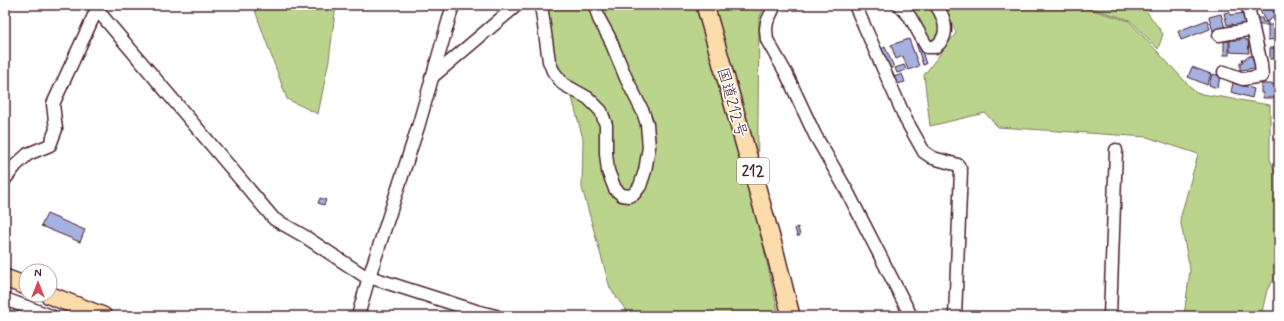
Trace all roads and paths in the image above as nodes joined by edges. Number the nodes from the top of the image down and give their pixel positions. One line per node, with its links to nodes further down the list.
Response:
1 (454, 5): 15 (street)
2 (517, 5): 15 (street)
3 (542, 5): 4 (street)
4 (595, 5)
5 (705, 5): 27 (highway, 国道212号 / 212)
6 (775, 5): 28 (street)
7 (855, 5): 29 (street)
8 (899, 5): 9 (street)
9 (936, 5)
10 (1251, 5): 12 (street)
11 (95, 7): 17 (street); 18 (street)
12 (1253, 29): 13 (street); 14 (street)
13 (1218, 35)
14 (1224, 72)
15 (431, 78): 18 (street)
16 (1116, 150): 30 (street)
17 (5, 179)
18 (369, 277): 25 (street); 26 (street)
19 (5, 278): 20 (highway)
20 (18, 283)
21 (58, 298): 24 (highway)
22 (5, 299): 23 (street)
23 (51, 316)
24 (103, 316)
25 (358, 316)
26 (496, 316)
27 (791, 316)
28 (912, 316)
29 (955, 316)
30 (1110, 316)

